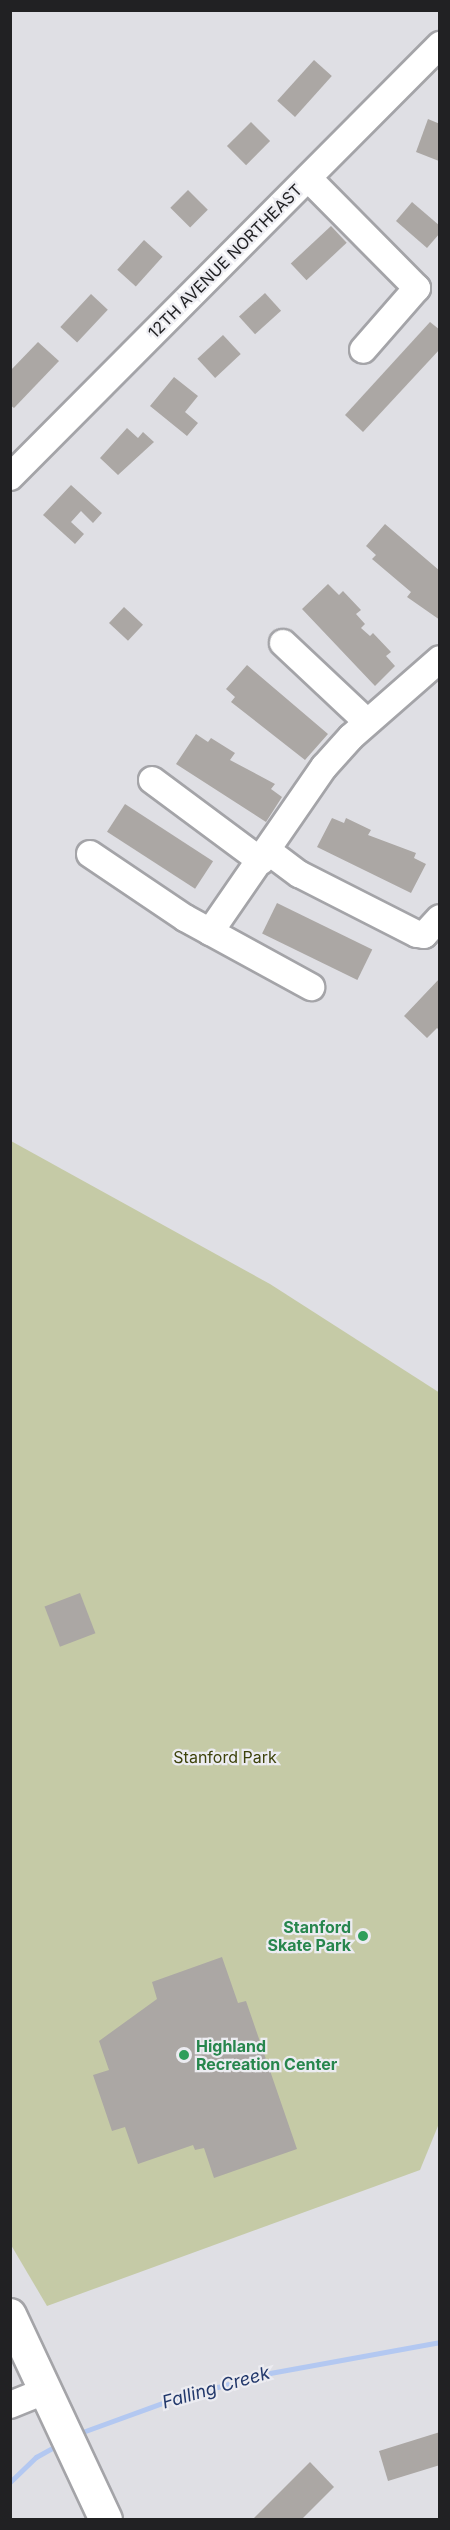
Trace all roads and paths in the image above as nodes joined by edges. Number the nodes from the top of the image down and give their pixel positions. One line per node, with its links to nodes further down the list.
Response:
1 (440, 45): 2 (street, 12TH AVENUE NORTHEAST)
2 (308, 178): 3 (street); 4 (street, 12TH AVENUE NORTHEAST)
3 (363, 350)
4 (10, 477)
5 (283, 643): 7 (street)
6 (440, 659): 7 (street)
7 (367, 722): 10 (street)
8 (152, 780): 10 (street)
9 (90, 854): 12 (street)
10 (265, 856): 11 (street); 12 (street)
11 (440, 918)
12 (210, 932): 13 (street)
13 (311, 987)
14 (10, 2315): 15 (main road)
15 (46, 2390): 16 (street); 17 (main road)
16 (10, 2405)
17 (106, 2520)

